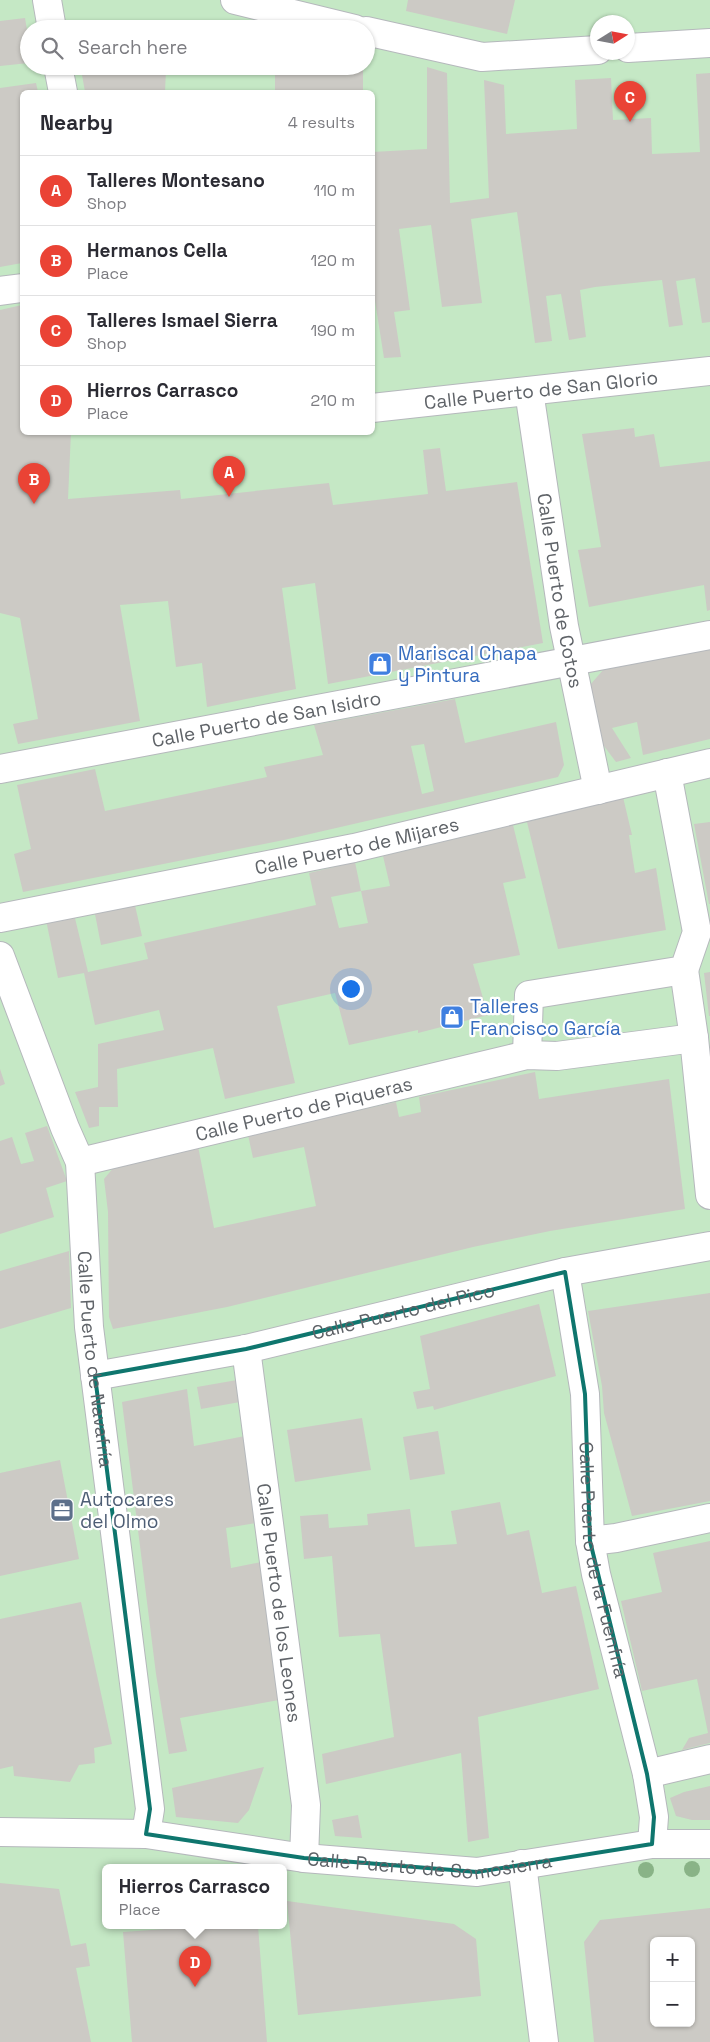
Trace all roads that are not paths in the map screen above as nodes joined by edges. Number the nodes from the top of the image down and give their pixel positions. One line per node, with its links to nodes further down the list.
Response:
1 (47, 0): 3 (street)
2 (236, 0): 4 (street)
3 (50, 20)
4 (319, 20)
5 (375, 33): 8 (street)
6 (710, 42): 7 (street)
7 (635, 47)
8 (590, 50)
9 (60, 75): 10 (street)
10 (63, 90)
11 (20, 288): 12 (street)
12 (0, 291)
13 (710, 371): 14 (street, Calle Puerto de San Glorio)
14 (529, 391): 15 (street, Calle Puerto de San Glorio); 17 (street, Calle Puerto de Cotos)
15 (375, 408)
16 (710, 635): 17 (street, Calle Puerto de San Isidro)
17 (571, 662): 19 (street, Calle Puerto de San Isidro); 21 (street, Calle Puerto de Cotos)
18 (710, 763): 20 (street, Calle Puerto de Mijares)
19 (0, 769)
20 (667, 773): 21 (street, Calle Puerto de Mijares); 23 (street)
21 (598, 790): 22 (street, Calle Puerto de Mijares)
22 (0, 918)
23 (703, 931): 25 (street)
24 (0, 956): 28 (street, Calle Puerto de Navafría)
25 (684, 970): 26 (street); 27 (street)
26 (694, 1038): 27 (street, Calle Puerto de Piqueras); 29 (street)
27 (526, 1055): 28 (street, Calle Puerto de Piqueras)
28 (80, 1162): 33 (street, Calle Puerto de Navafría)
29 (710, 1195)
30 (710, 1246): 31 (street, Calle Puerto del Pico)
31 (565, 1272): 32 (street, Calle Puerto del Pico); 35 (street, Calle Puerto de la Fuenfría)
32 (246, 1349): 33 (street, Calle Puerto del Pico); 42 (street, Calle Puerto de los Leones)
33 (95, 1376): 39 (street, Calle Puerto de Navafría)
34 (710, 1518): 35 (street)
35 (590, 1541): 37 (street, Calle Puerto de la Fuenfría)
36 (710, 1759): 37 (street)
37 (647, 1774): 40 (street, Calle Puerto de la Fuenfría)
38 (0, 1832): 39 (street, Calle Puerto de Somosierra)
39 (146, 1834): 42 (street, Calle Puerto de Somosierra)
40 (652, 1844): 41 (street, Calle Puerto de Somosierra); 43 (street, Calle Puerto de Somosierra)
41 (710, 1844)
42 (304, 1858): 43 (street, Calle Puerto de Somosierra)
43 (522, 1864): 44 (street)
44 (544, 2042)

